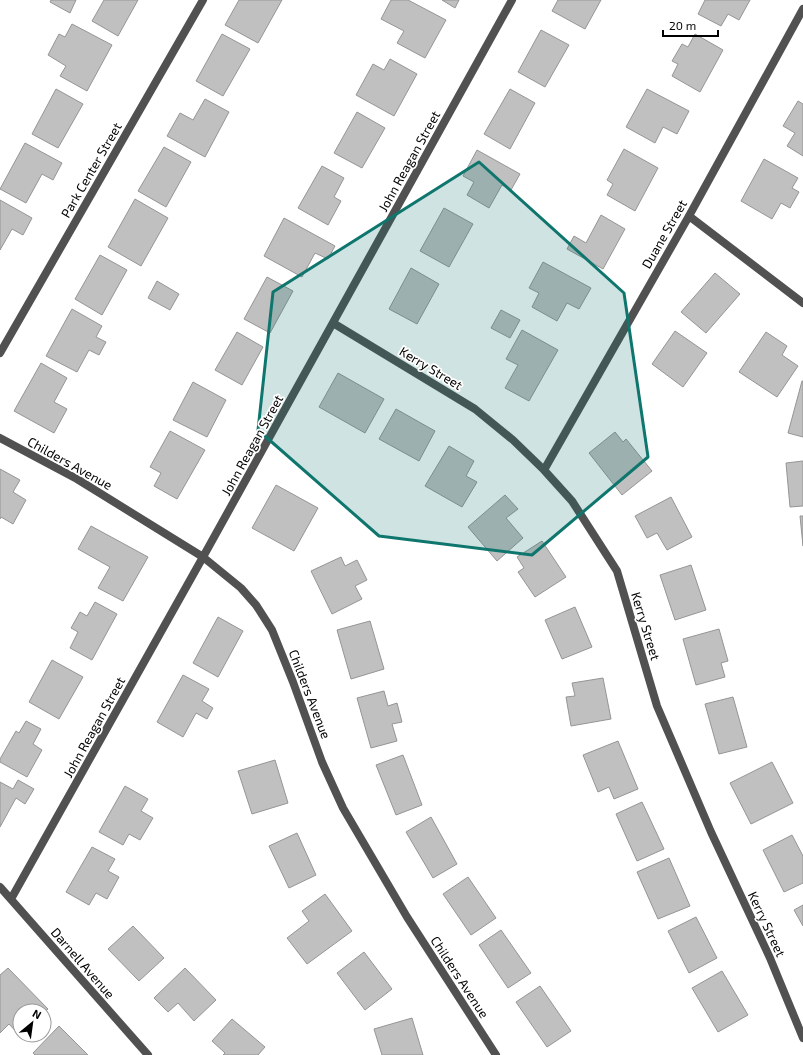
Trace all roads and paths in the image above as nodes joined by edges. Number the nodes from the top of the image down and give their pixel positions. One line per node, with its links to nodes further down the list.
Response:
1 (203, 0): 7 (street, Park Center Street)
2 (512, 0): 6 (street, John Reagan Street)
3 (803, 9): 4 (street, Duane Street)
4 (689, 216): 5 (street); 9 (street, Duane Street)
5 (803, 304)
6 (334, 323): 9 (street, Kerry Street); 10 (street, John Reagan Street)
7 (0, 353)
8 (0, 438): 10 (street, Childers Avenue)
9 (544, 470): 13 (street, Kerry Street)
10 (203, 557): 12 (street, John Reagan Street); 15 (street, Childers Avenue)
11 (0, 887): 12 (street, Darnell Avenue)
12 (11, 899): 14 (street, Darnell Avenue)
13 (803, 1038)
14 (148, 1055)
15 (496, 1055)

